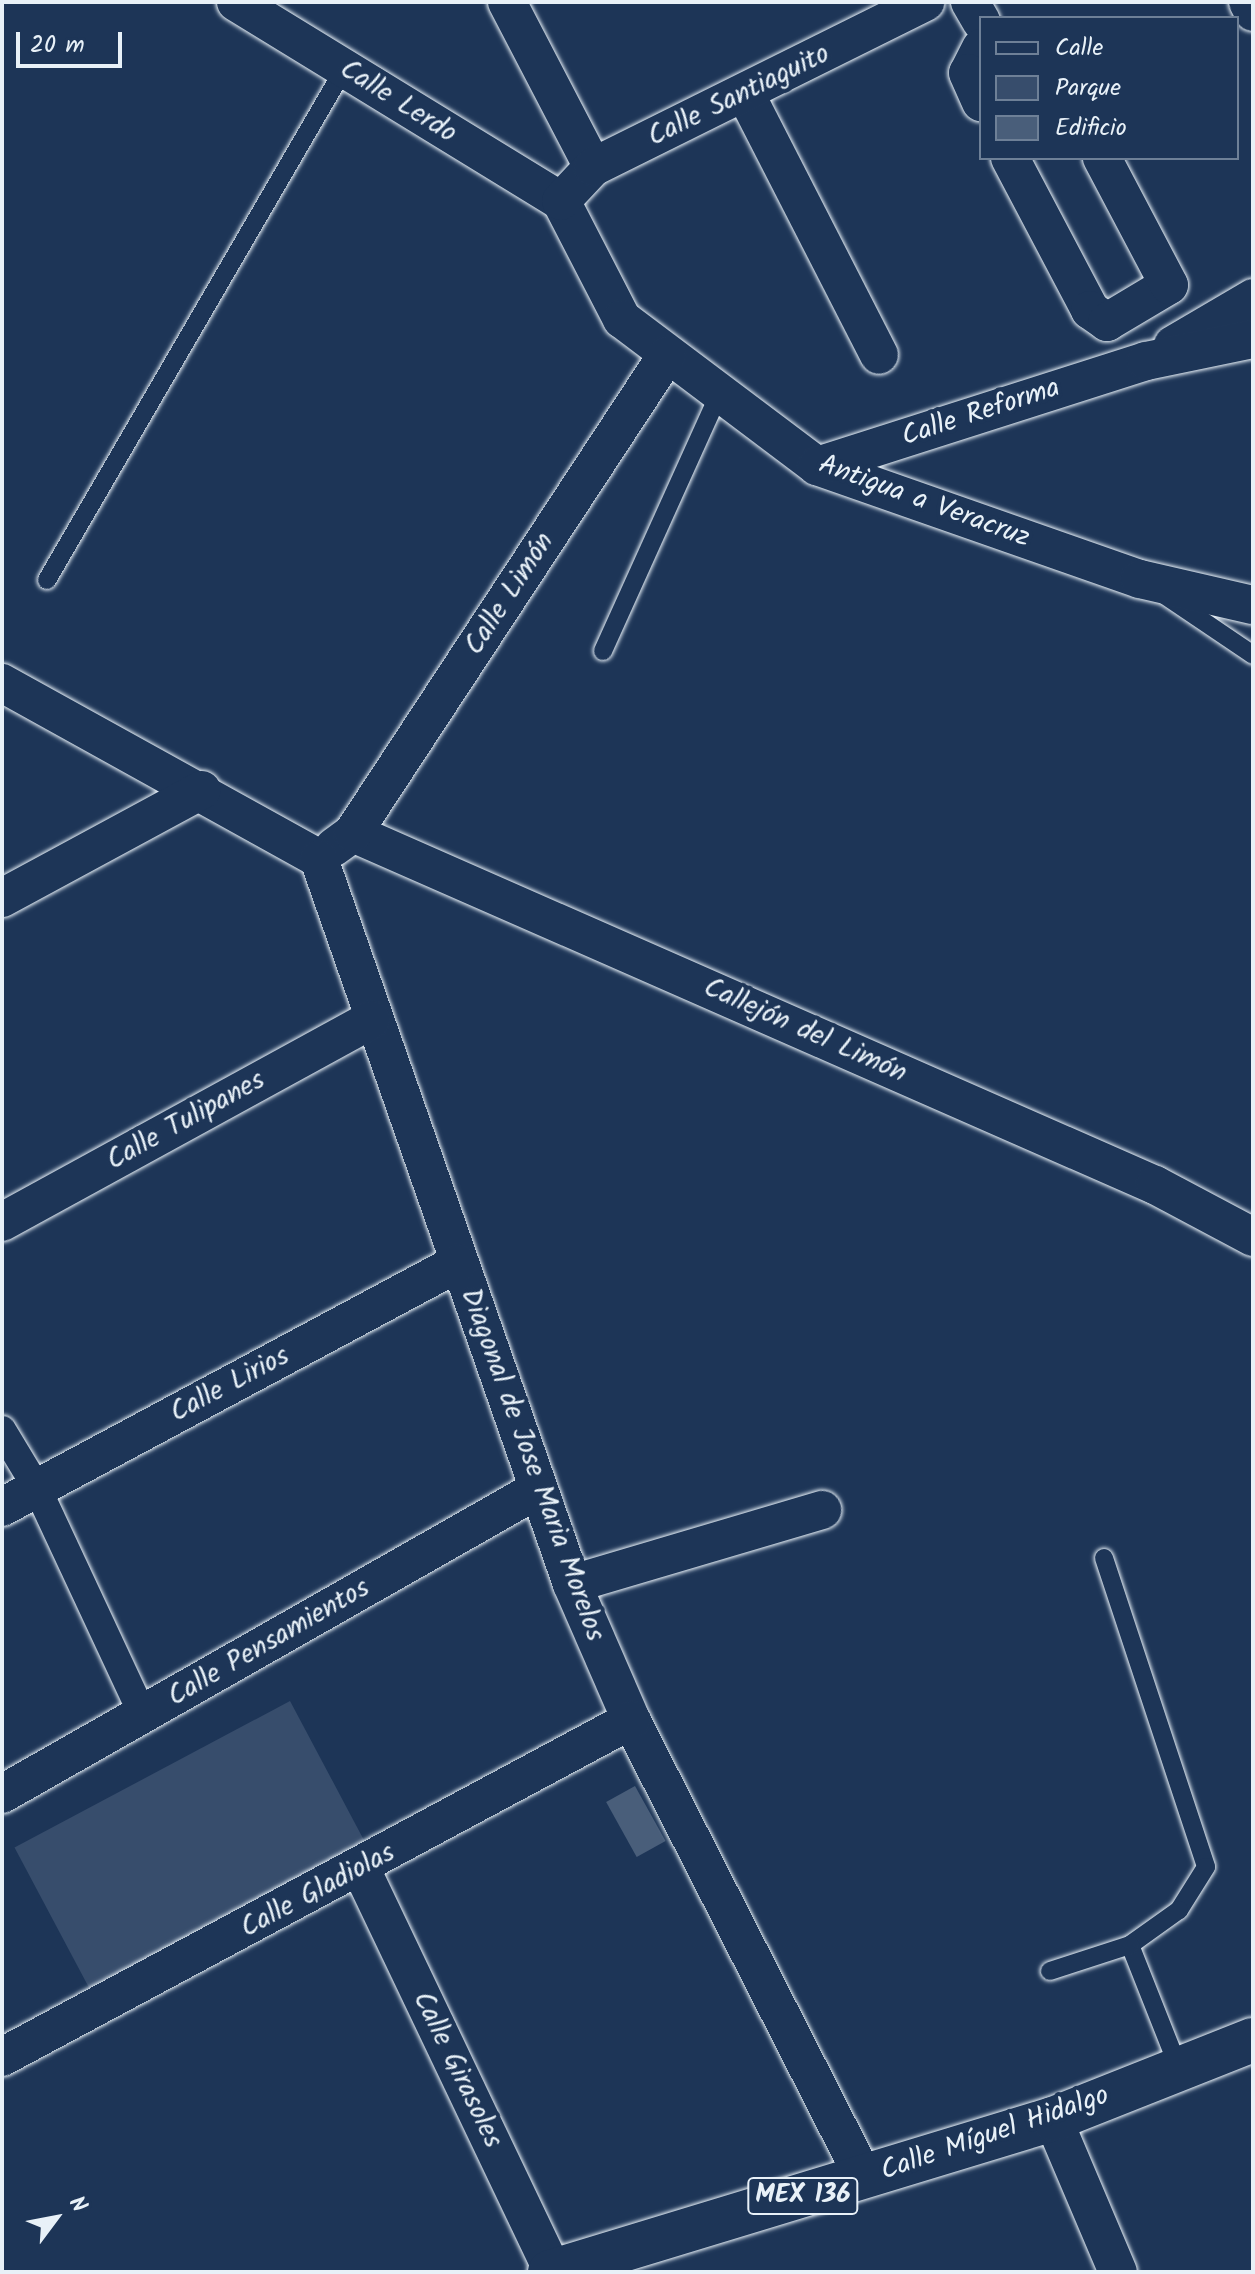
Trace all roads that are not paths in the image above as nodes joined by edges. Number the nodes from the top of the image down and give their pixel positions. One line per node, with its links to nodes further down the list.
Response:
1 (236, 2): 7 (street, Calle Lerdo)
2 (507, 2): 12 (street)
3 (925, 2): 8 (street, Calle Santiaguito)
4 (1248, 2): 5 (street)
5 (1253, 12)
6 (979, 52): 9 (street)
7 (344, 69): 13 (street, Calle Lerdo); 22 (lane)
8 (745, 93): 12 (street, Calle Santiaguito); 17 (street)
9 (979, 98)
10 (1011, 160): 11 (street)
11 (1103, 160)
12 (593, 167): 13 (street, Calle Santiaguito)
13 (561, 201): 16 (street, Antigua a Veracruz)
14 (1253, 298): 18 (street, Calle Reforma)
15 (1253, 339): 18 (street, Calle Reforma)
16 (667, 355): 19 (street, Antigua a Veracruz); 28 (street, Calle Limón)
17 (878, 356)
18 (1146, 361): 20 (street, Calle Reforma)
19 (718, 396): 20 (street, Antigua a Veracruz); 24 (lane)
20 (817, 466): 21 (street, Antigua a Veracruz)
21 (1140, 579): 23 (street, Antigua a Veracruz); 25 (lane)
22 (47, 580)
23 (1253, 605)
24 (603, 651)
25 (1253, 655)
26 (2, 683): 27 (street)
27 (202, 790): 29 (street); 30 (street)
28 (353, 833): 29 (street, Calle Limón); 33 (street, Callejón del Limón)
29 (319, 859): 31 (street, Diagonal de Jose Maria Morelos)
30 (2, 898)
31 (371, 1020): 32 (street, Calle Tulipanes); 34 (street, Diagonal de Jose Maria Morelos)
32 (2, 1222)
33 (1253, 1237)
34 (458, 1263): 36 (street, Calle Lirios); 37 (street, Diagonal de Jose Maria Morelos)
35 (2, 1430): 36 (street)
36 (37, 1488): 38 (street, Calle Lirios); 42 (street)
37 (535, 1491): 41 (street, Diagonal de Jose Maria Morelos); 42 (street, Calle Pensamientos)
38 (2, 1507)
39 (822, 1510): 41 (street)
40 (1104, 1558): 46 (lane)
41 (572, 1584): 43 (street, Diagonal de Jose Maria Morelos)
42 (143, 1715): 44 (street, Calle Pensamientos)
43 (631, 1720): 45 (street, Calle Gladiolas); 52 (street, Diagonal de Jose Maria Morelos)
44 (2, 1794)
45 (361, 1869): 49 (street, Calle Gladiolas); 53 (street, Calle Girasoles)
46 (1130, 1945): 47 (lane); 50 (lane)
47 (1050, 1971)
48 (1253, 2040): 50 (main road, Calle Míguel Hidalgo / MEX 136)
49 (2, 2057)
50 (1179, 2069): 51 (main road, Calle Míguel Hidalgo / MEX 136)
51 (1053, 2119): 52 (main road, Calle Míguel Hidalgo / MEX 136); 54 (street)
52 (864, 2178): 53 (main road, Calle Míguel Hidalgo / MEX 136)
53 (570, 2269)
54 (1118, 2272)

